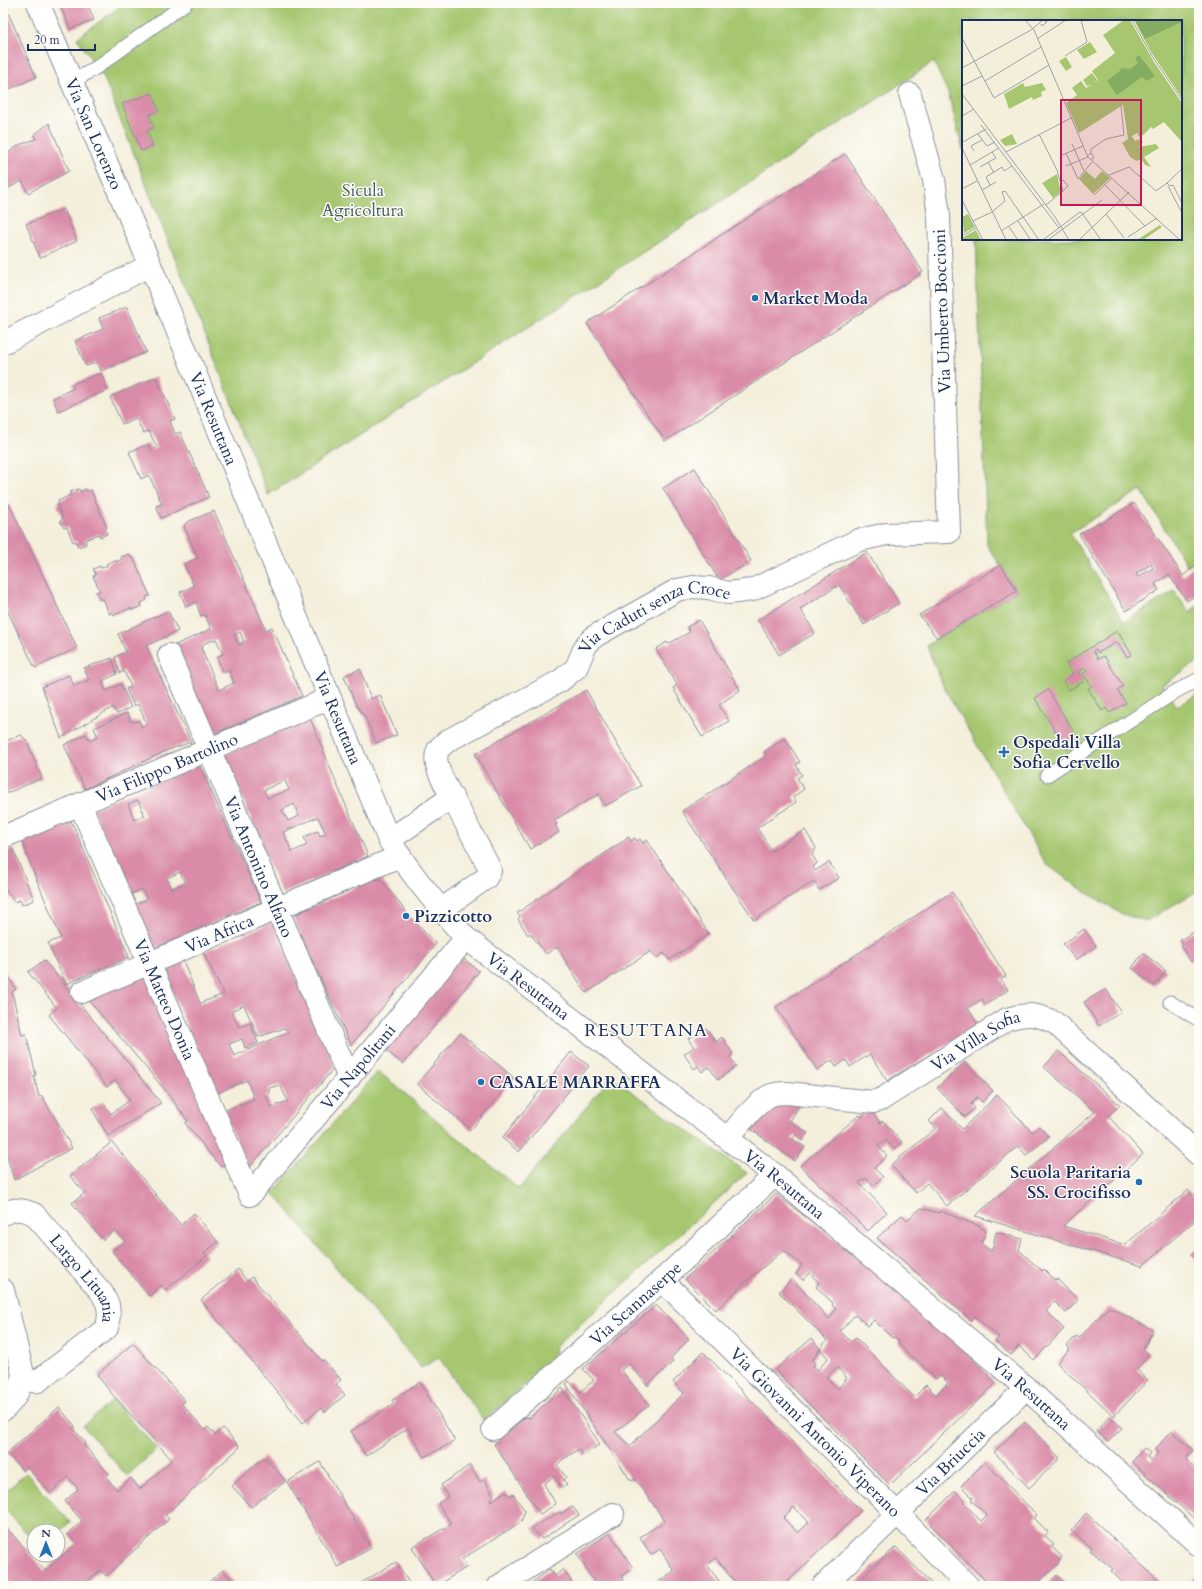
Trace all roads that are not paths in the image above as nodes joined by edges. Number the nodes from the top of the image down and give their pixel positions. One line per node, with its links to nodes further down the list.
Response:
1 (38, 3): 3 (street, Via San Lorenzo)
2 (186, 3): 3 (lane)
3 (71, 83): 5 (street, Via San Lorenzo)
4 (910, 94): 7 (street, Via Umberto Boccioni)
5 (150, 265): 6 (street); 10 (street, Via Resuttana)
6 (3, 343)
7 (949, 532): 13 (street, Via Caduti senza Croce)
8 (169, 655): 11 (street, Via Antonino Alfano)
9 (1199, 679): 12 (lane)
10 (330, 698): 11 (street, Via Filippo Bartolino); 16 (street, Via Resuttana)
11 (209, 750): 14 (street, Via Filippo Bartolino); 17 (street, Via Antonino Alfano)
12 (1047, 775)
13 (452, 797): 16 (street, Via Africa); 18 (street)
14 (80, 804): 15 (street, Via Filippo Bartolino); 20 (street, Via Matteo Donia)
15 (3, 837)
16 (394, 848): 17 (street, Via Africa); 18 (street, Via Resuttana)
17 (276, 909): 20 (street, Via Africa); 24 (street, Via Antonino Alfano)
18 (441, 910): 19 (street, Via Resuttana)
19 (466, 938): 24 (street, Via Napolitani); 25 (street, Via Resuttana)
20 (150, 963): 21 (street, Via Africa); 28 (street, Via Matteo Donia)
21 (82, 992)
22 (1170, 1002): 23 (lane)
23 (1199, 1020)
24 (349, 1078): 28 (street, Via Napolitani)
25 (728, 1138): 26 (street, Via Villa Sofia); 27 (street, Via Resuttana)
26 (1199, 1155)
27 (775, 1174): 30 (street, Via Scannaserpe); 33 (street, Via Resuttana)
28 (250, 1195)
29 (3, 1214): 32 (street, Largo Lituania)
30 (662, 1280): 35 (street, Via Scannaserpe); 36 (street, Via Giovanni Antonio Viperano)
31 (3, 1290): 32 (street)
32 (23, 1374): 34 (street)
33 (1026, 1388): 36 (street, Via Briuccia); 38 (street, Via Resuttana)
34 (3, 1410)
35 (493, 1429)
36 (897, 1513): 40 (street, Via Briuccia); 41 (street, Via Giovanni Antonio Viperano)
37 (613, 1514): 39 (street)
38 (1199, 1545)
39 (499, 1586)
40 (823, 1586)
41 (968, 1586)

